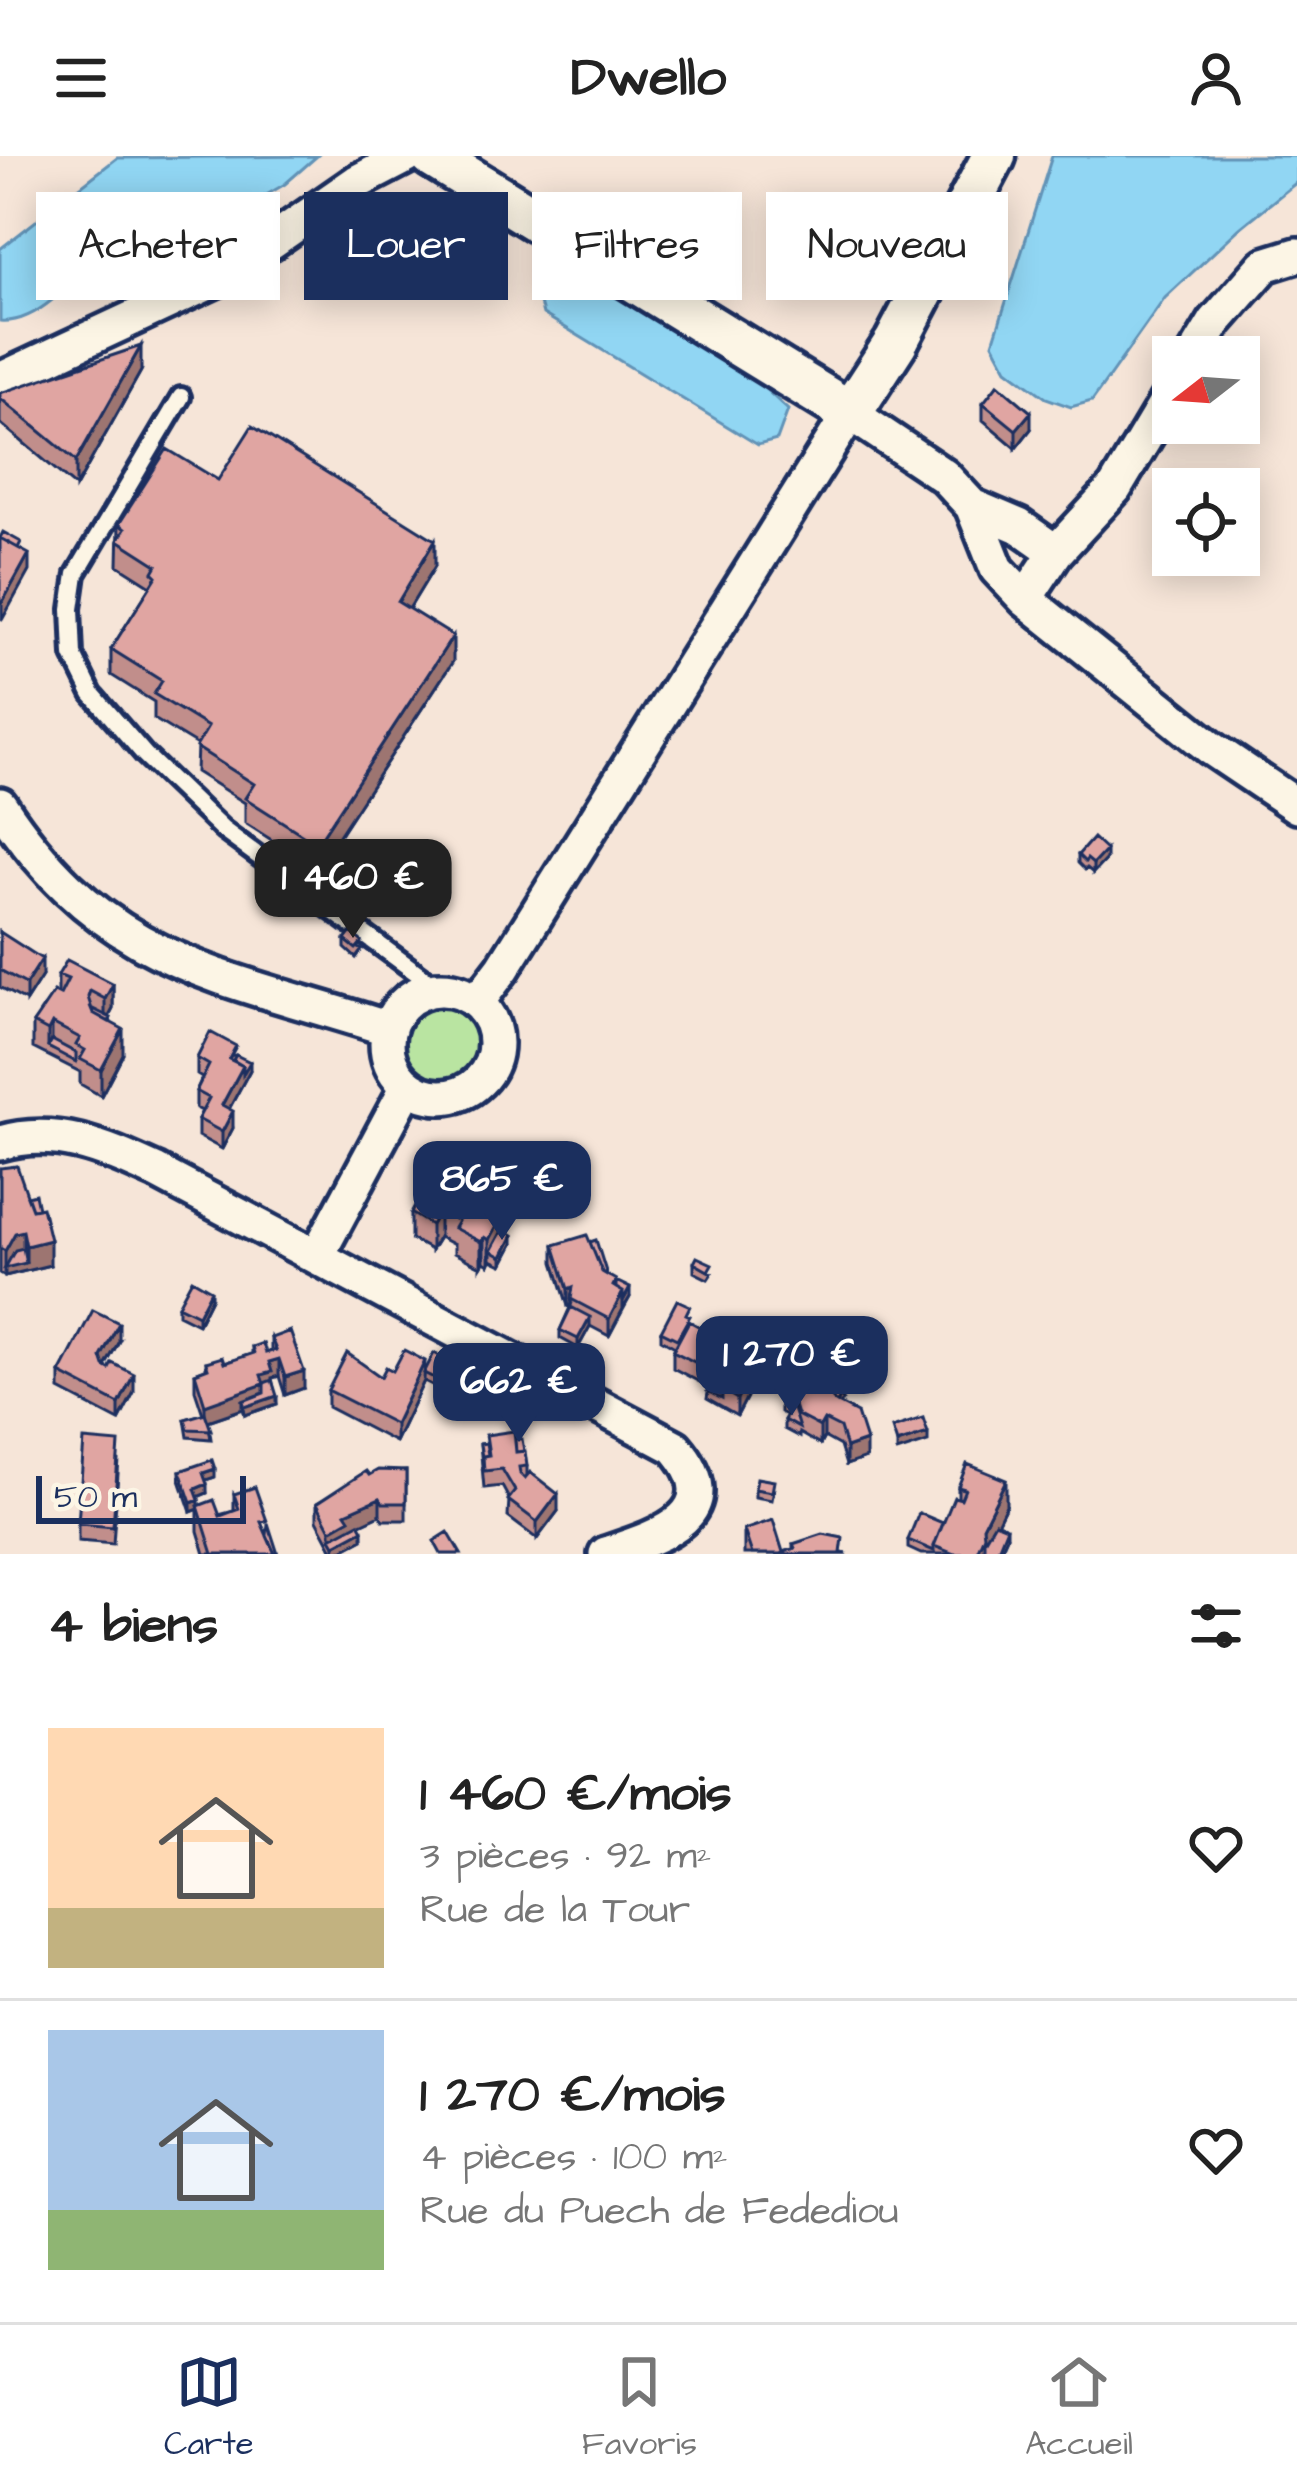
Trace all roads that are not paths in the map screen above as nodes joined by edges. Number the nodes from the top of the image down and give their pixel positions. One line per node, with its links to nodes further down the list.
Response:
1 (407, 156): 6 (street)
2 (432, 156): 8 (street)
3 (994, 156): 8 (street)
4 (1297, 255): 5 (street)
5 (1206, 336)
6 (0, 380)
7 (181, 397): 15 (lane)
8 (850, 413): 10 (street); 16 (street)
9 (1152, 426): 11 (street)
10 (972, 506): 11 (street); 12 (street)
11 (1056, 552): 12 (street)
12 (1024, 599): 14 (street)
13 (0, 805): 17 (street)
14 (1297, 806)
15 (430, 990): 16 (street); 17 (street)
16 (477, 1002): 18 (street)
17 (389, 1029): 18 (street)
18 (408, 1086): 20 (street)
19 (0, 1143): 20 (street)
20 (317, 1256): 21 (street)
21 (606, 1554)

